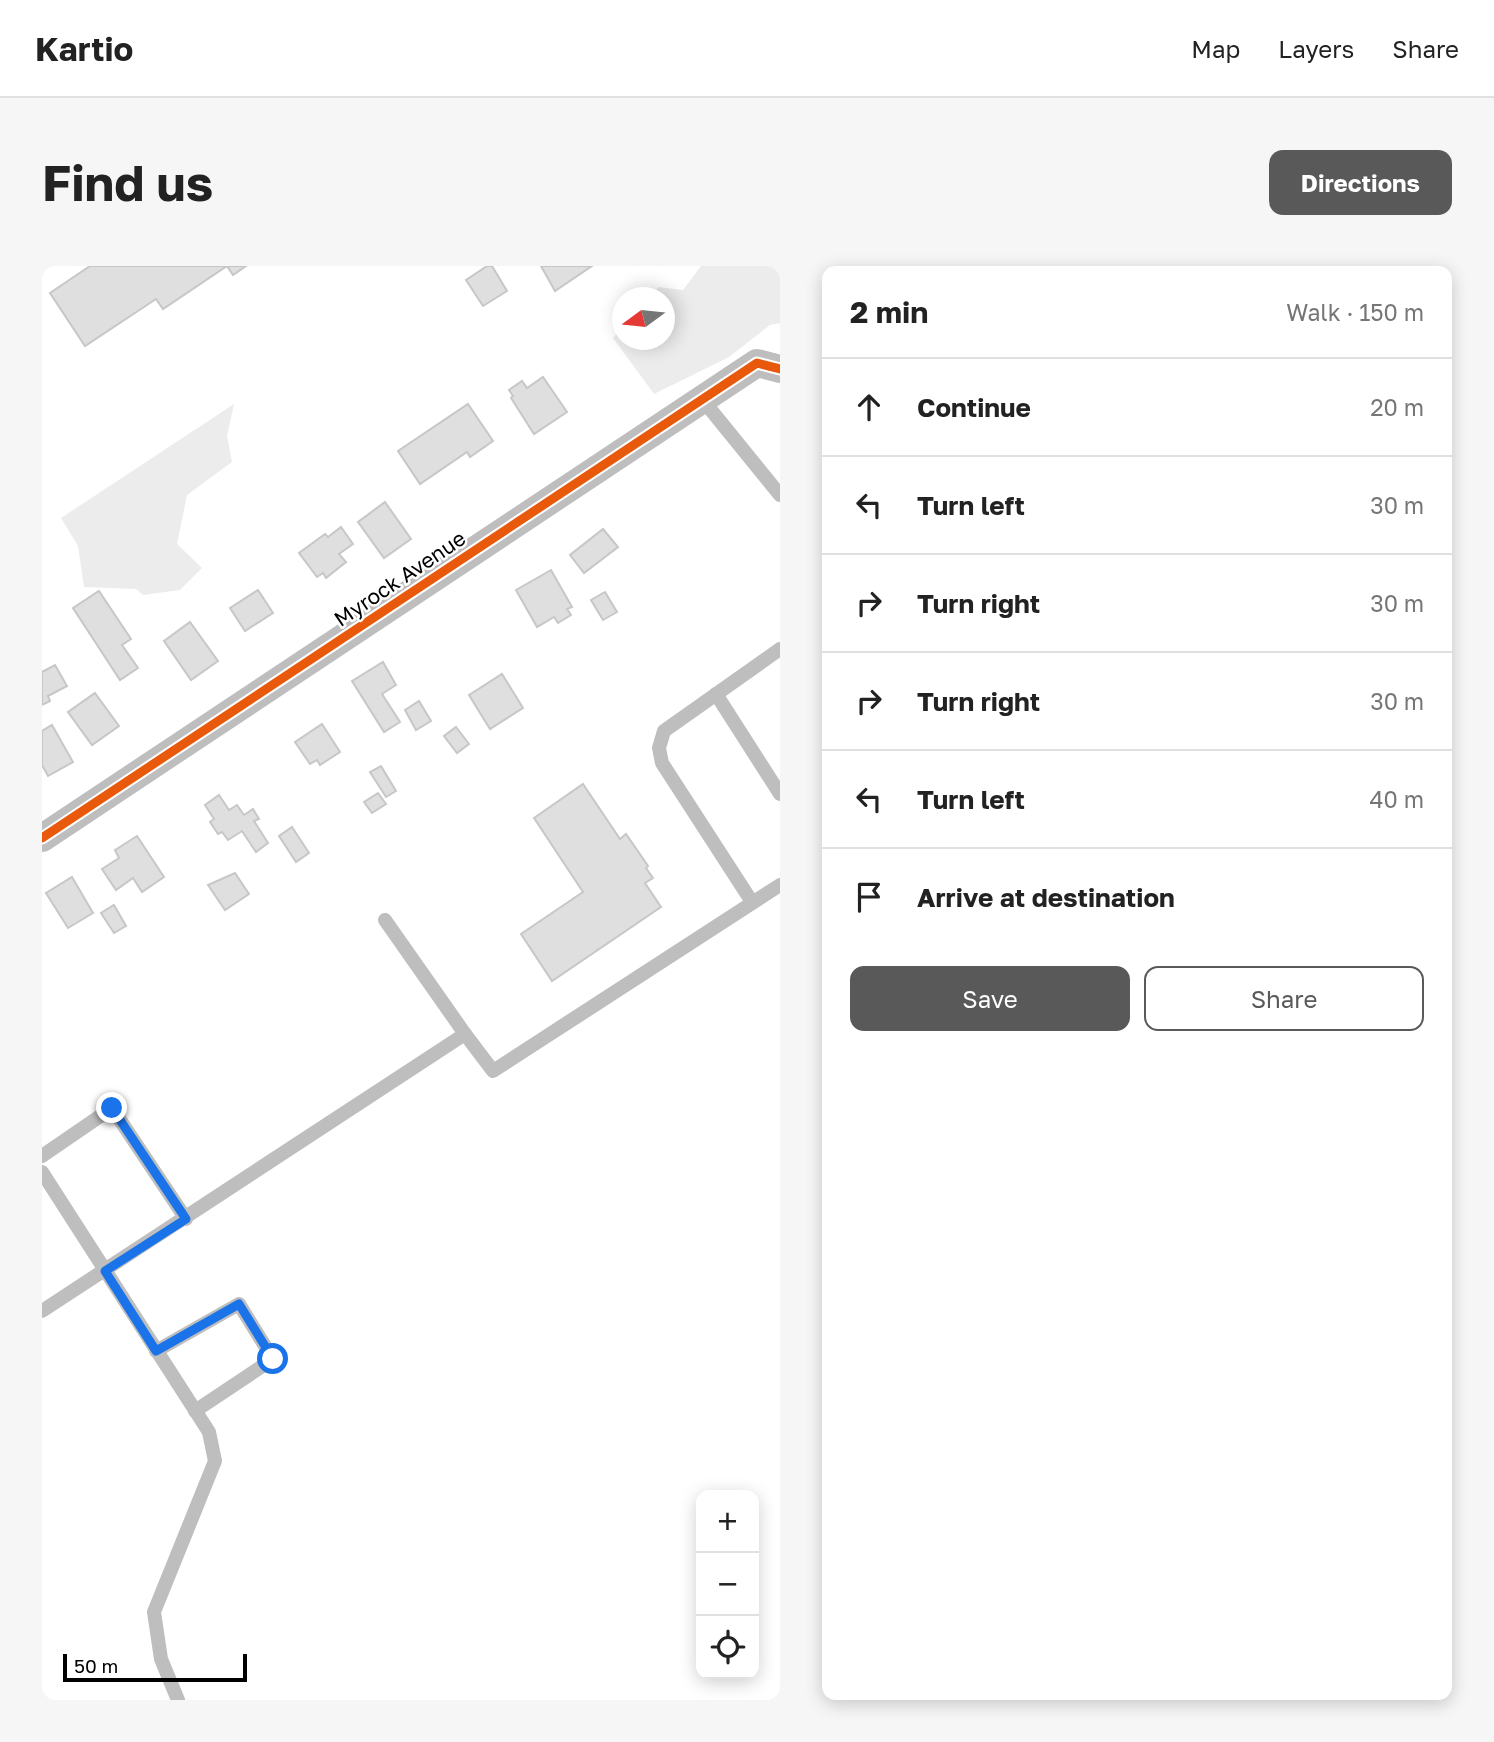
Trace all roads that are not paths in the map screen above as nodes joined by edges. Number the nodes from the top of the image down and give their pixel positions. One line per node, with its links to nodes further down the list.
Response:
1 (780, 369): 2 (street, Myrock Avenue)
2 (702, 399): 3 (lane); 7 (street, Myrock Avenue)
3 (780, 495)
4 (780, 649): 5 (lane)
5 (716, 695): 6 (lane); 9 (lane)
6 (780, 794)
7 (42, 838)
8 (780, 886): 9 (lane)
9 (752, 902): 11 (lane)
10 (385, 920): 11 (lane)
11 (465, 1034): 14 (lane)
12 (42, 1156): 14 (lane)
13 (42, 1172): 15 (lane)
14 (186, 1219): 15 (lane)
15 (105, 1271): 16 (lane); 17 (lane)
16 (42, 1311)
17 (156, 1351): 18 (lane); 18 (lane)
18 (195, 1411): 19 (lane)
19 (178, 1700)

